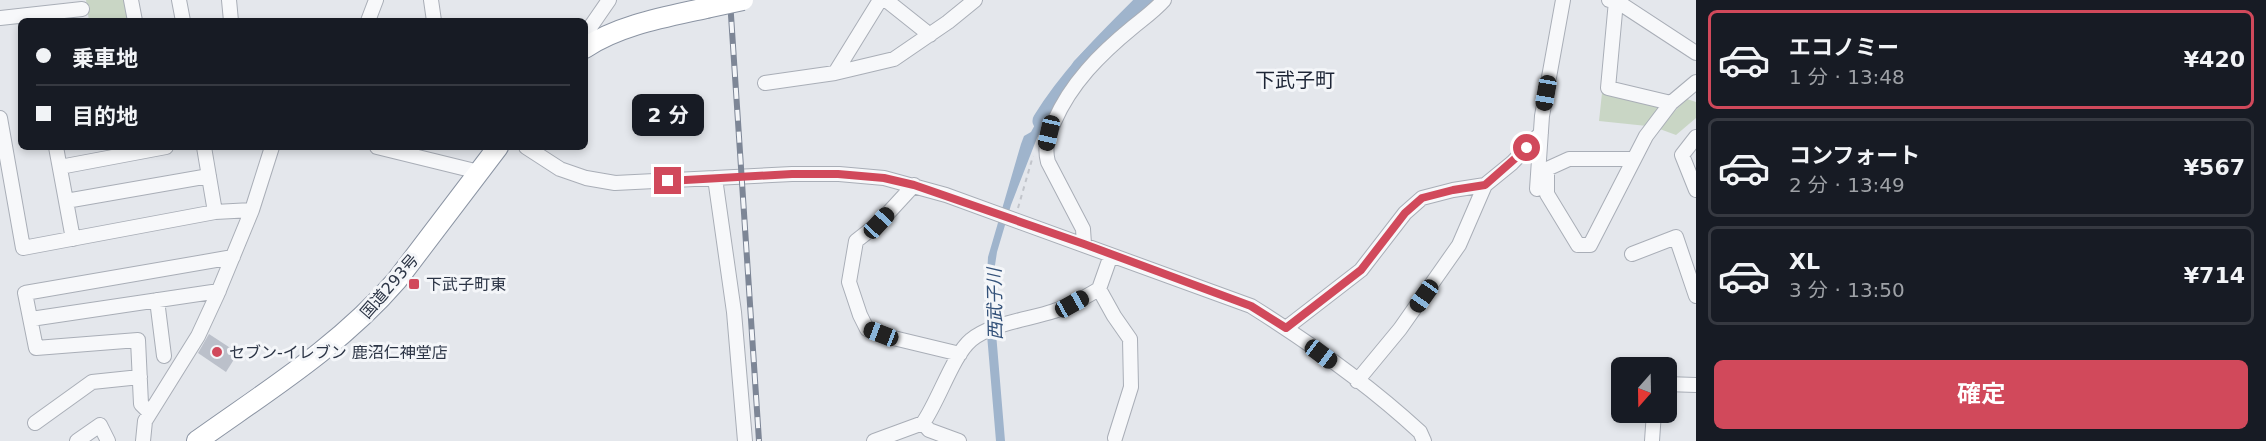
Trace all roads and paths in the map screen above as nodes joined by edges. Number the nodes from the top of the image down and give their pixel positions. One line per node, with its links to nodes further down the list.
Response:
1 (131, 0): 17 (street)
2 (179, 0): 18 (street)
3 (229, 0): 19 (street)
4 (376, 0): 20 (street)
5 (431, 0): 21 (street)
6 (609, 0): 23 (street)
7 (743, 0): 23 (highway, bridge)
8 (880, 0): 25 (street)
9 (886, 0): 22 (street)
10 (975, 0): 22 (street)
11 (1164, 0): 54 (street)
12 (1563, 0): 30 (street)
13 (1613, 1): 24 (street); 28 (street)
14 (82, 10): 16 (street)
15 (0, 18): 16 (street)
16 (33, 18)
17 (134, 18)
18 (182, 18)
19 (231, 18)
20 (369, 18)
21 (434, 18)
22 (930, 35): 25 (street)
23 (589, 45)
24 (1696, 52)
25 (835, 73): 27 (street)
26 (1696, 82): 28 (street)
27 (765, 83)
28 (1671, 104): 40 (street)
29 (0, 118): 45 (street)
30 (1541, 133): 47 (street); 48 (street)
31 (1696, 137): 49 (street)
32 (57, 150): 41 (street)
33 (138, 150): 39 (street)
34 (205, 150): 43 (street)
35 (271, 150): 51 (street)
36 (389, 150): 42 (street)
37 (496, 150): 42 (highway, 国道293号)
38 (531, 150): 44 (street)
39 (106, 153): 41 (street)
40 (1634, 159): 40 (street)
41 (60, 167): 50 (street)
42 (478, 172): 78 (highway, 国道293号)
43 (209, 176): 50 (street); 52 (street)
44 (715, 178): 46 (street); 79 (street)
45 (6, 184): 53 (street)
46 (914, 185): 54 (street); 64 (street)
47 (1485, 185): 63 (street); 67 (street)
48 (1537, 189)
49 (1696, 190)
50 (66, 201): 53 (street)
51 (252, 210): 52 (street); 57 (street)
52 (215, 213): 53 (street)
53 (73, 239)
54 (1084, 244): 56 (street)
55 (1632, 254): 60 (street)
56 (1111, 255): 58 (street); 63 (street)
57 (233, 257): 59 (street); 62 (street)
58 (1099, 290): 64 (street); 74 (street)
59 (219, 291): 61 (street); 70 (street)
60 (1696, 296)
61 (157, 300): 62 (street); 65 (street)
62 (31, 320): 66 (street)
63 (1286, 328): 67 (street)
64 (960, 354): 72 (street)
65 (164, 356)
66 (140, 377): 70 (street); 71 (street)
67 (1357, 381): 82 (street)
68 (1677, 384): 69 (street)
69 (1696, 385)
70 (150, 413): 77 (street)
71 (35, 423)
72 (922, 423): 80 (street); 81 (street)
73 (1653, 423): 83 (street)
74 (1115, 438)
75 (76, 441): 76 (street)
76 (108, 441)
77 (143, 441)
78 (197, 441)
79 (746, 441)
80 (874, 441)
81 (959, 441)
82 (1424, 441)
83 (1652, 441)

